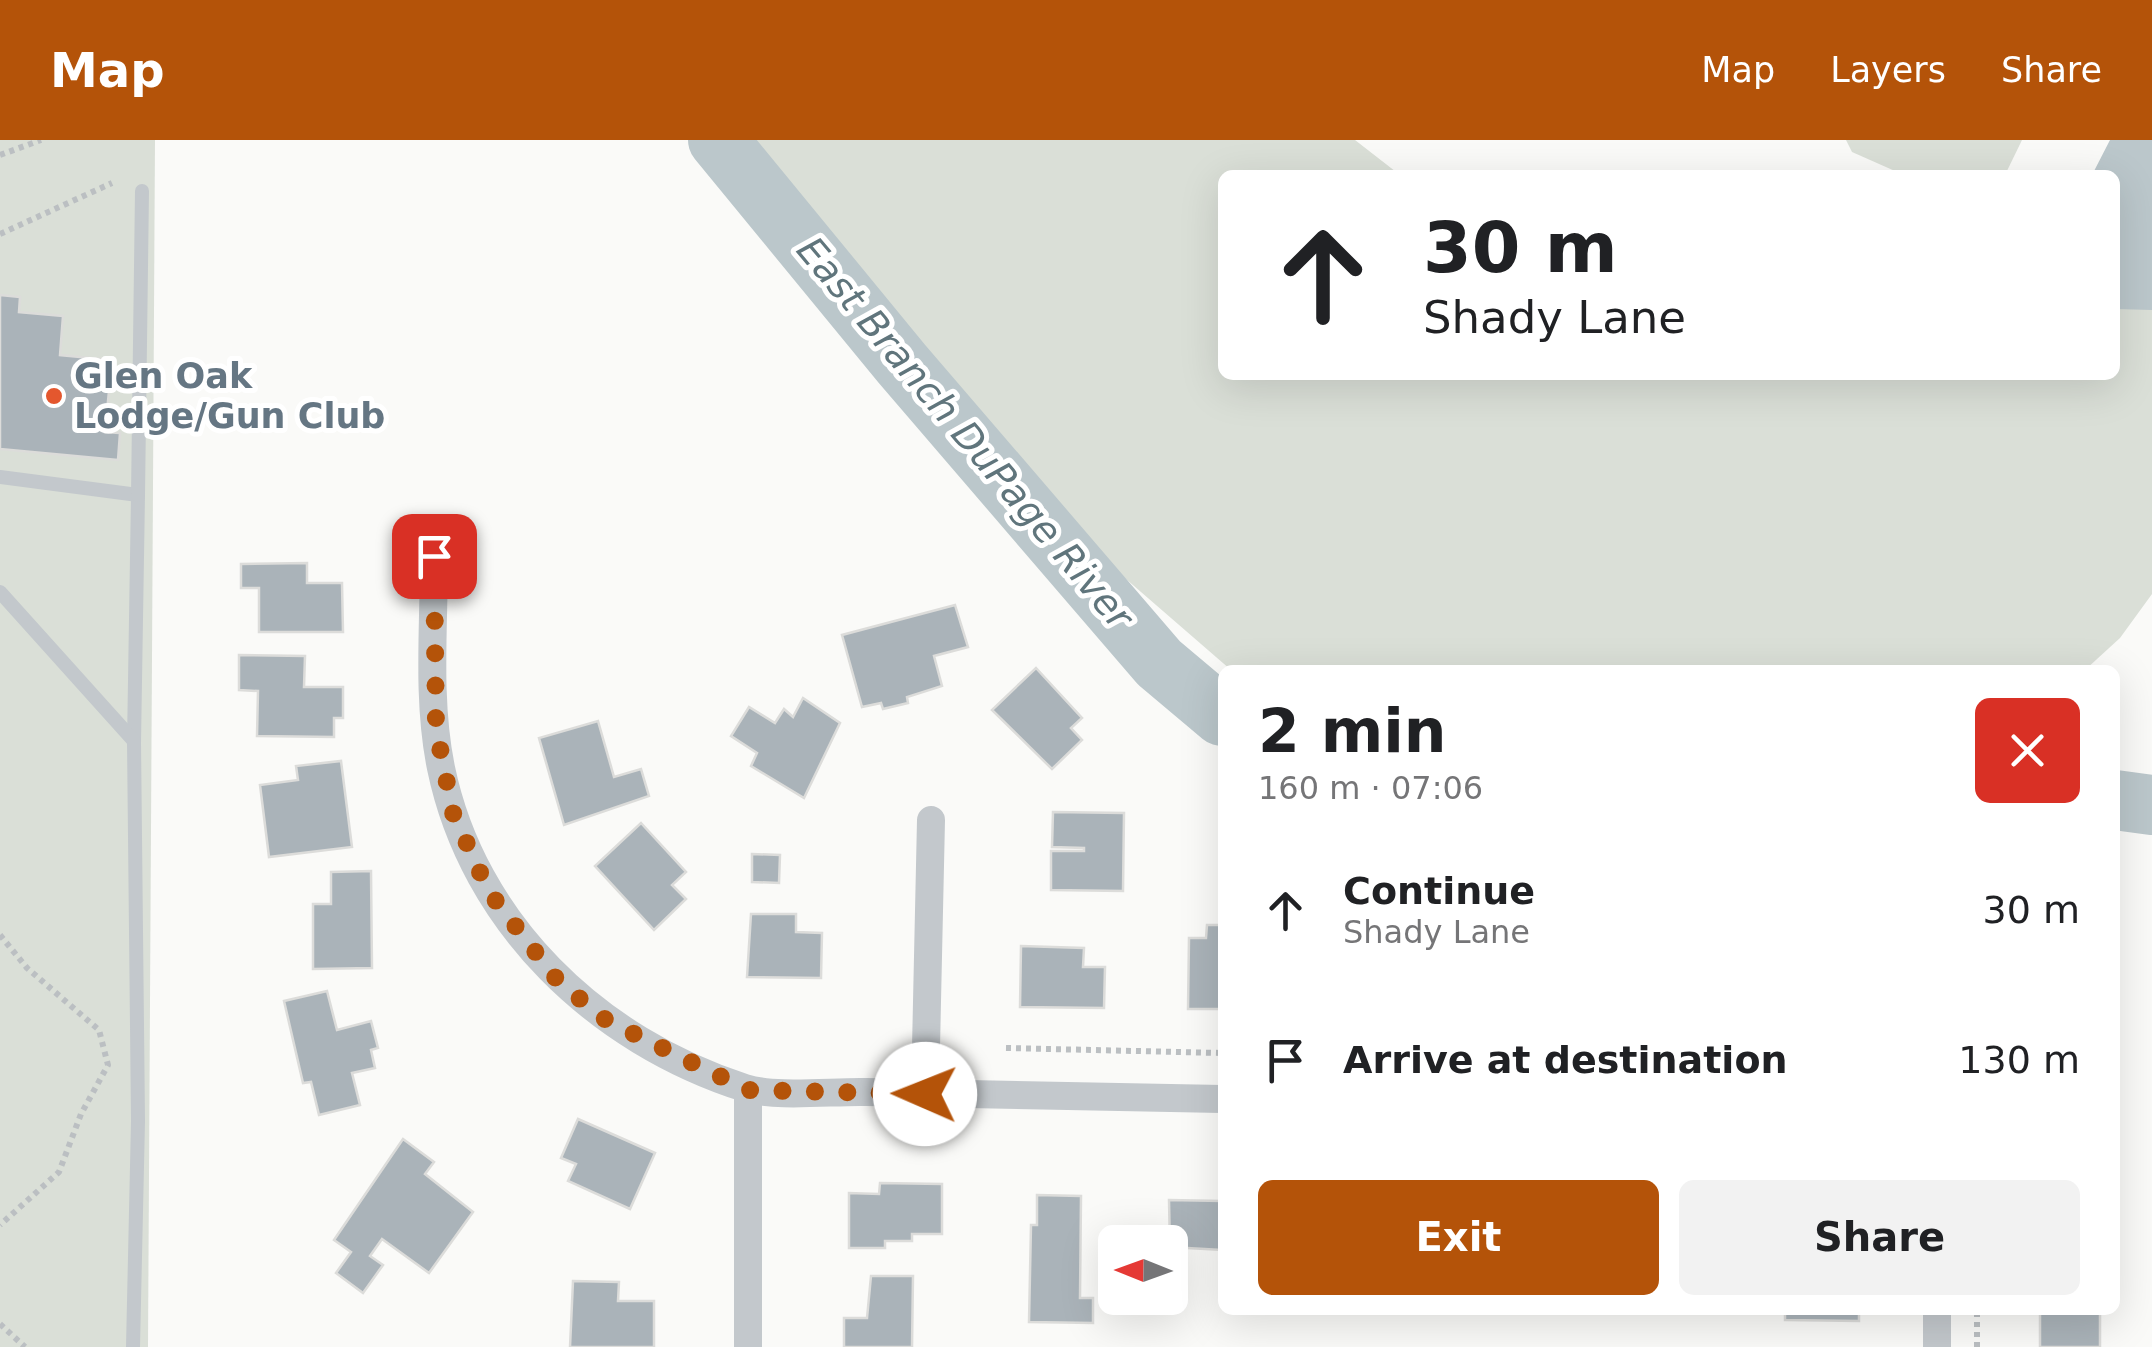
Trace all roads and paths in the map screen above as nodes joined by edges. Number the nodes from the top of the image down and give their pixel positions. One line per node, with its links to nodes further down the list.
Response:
1 (42, 140): 2 (path)
2 (0, 155)
3 (112, 184): 5 (path)
4 (142, 191): 7 (lane)
5 (0, 234)
6 (0, 478): 7 (lane)
7 (138, 495): 10 (lane)
8 (434, 556): 15 (street)
9 (0, 592): 10 (lane)
10 (134, 743): 23 (lane)
11 (931, 820): 16 (street)
12 (0, 936): 18 (path)
13 (1006, 1048): 14 (path)
14 (1218, 1053)
15 (748, 1090): 16 (street); 24 (street)
16 (925, 1094): 17 (street)
17 (1218, 1098)
18 (0, 1225)
19 (1937, 1315): 25 (street)
20 (1977, 1315): 26 (path)
21 (0, 1324): 22 (path)
22 (25, 1347)
23 (132, 1347)
24 (748, 1347)
25 (1937, 1347)
26 (1977, 1347)

